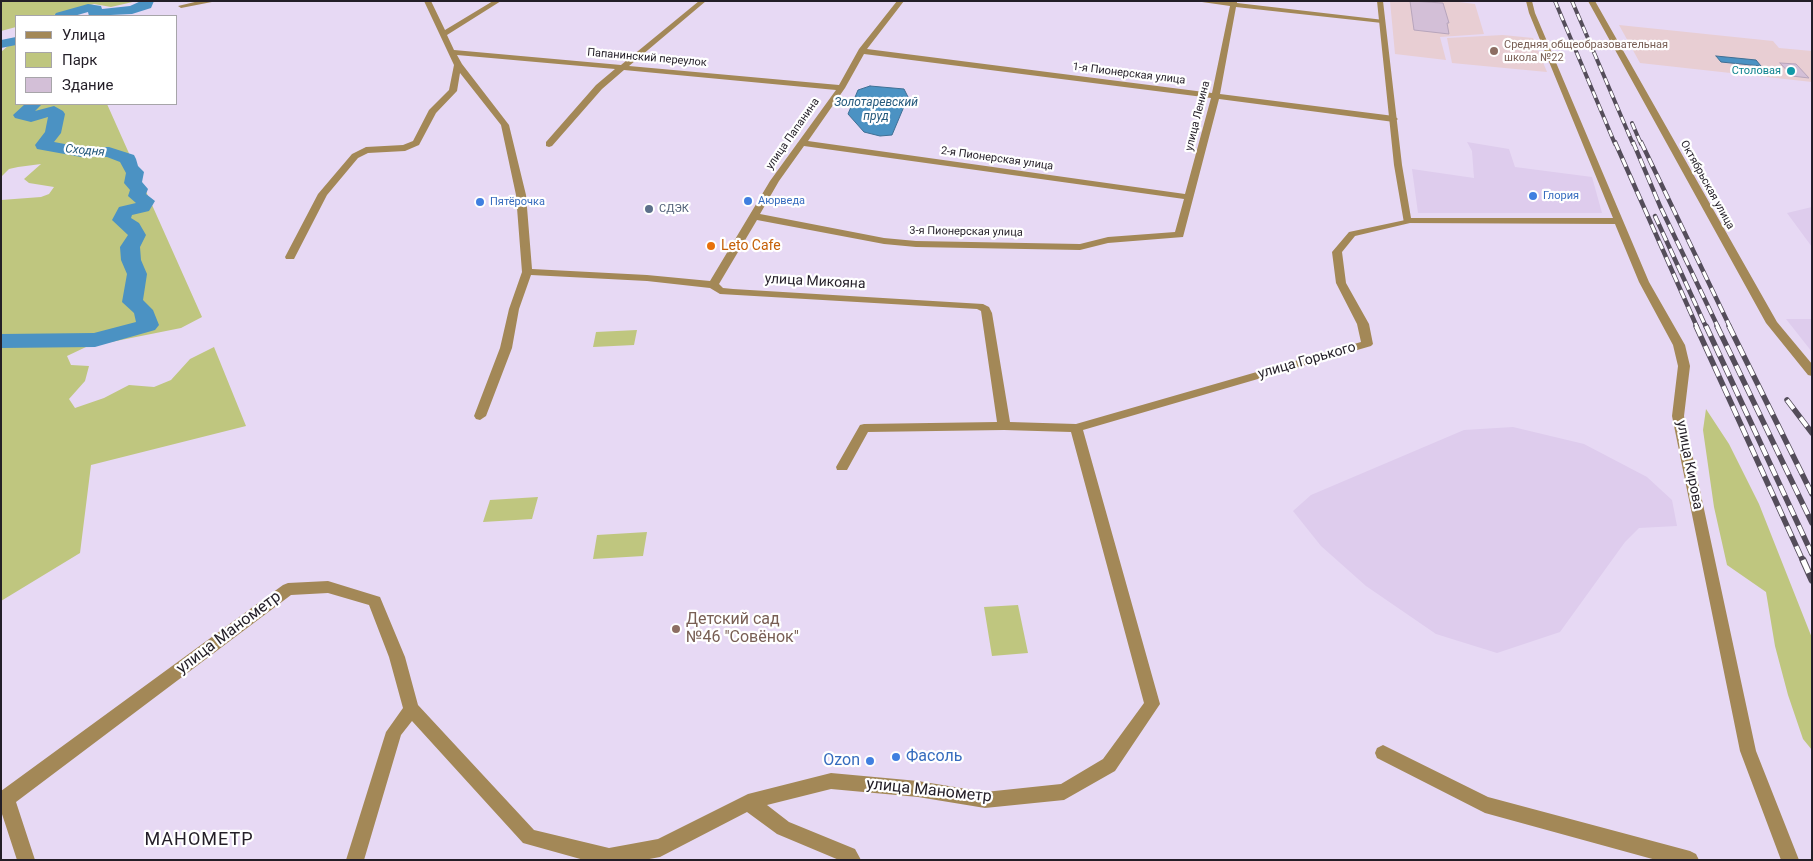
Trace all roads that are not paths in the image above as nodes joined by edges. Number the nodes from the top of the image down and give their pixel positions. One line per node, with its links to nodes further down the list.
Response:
1 (214, 1): 11 (street)
2 (427, 1): 13 (street)
3 (498, 1): 13 (street)
4 (703, 1): 17 (street)
5 (901, 1): 15 (street, улица Папанина)
6 (1198, 1): 10 (street)
7 (1380, 1): 12 (street)
8 (1529, 1): 26 (street, улица Кирова)
9 (1591, 1): 31 (street, Октябрьская улица)
10 (1234, 3): 12 (street); 19 (street, улица Ленина)
11 (181, 6)
12 (1382, 22): 20 (street)
13 (442, 35): 14 (street)
14 (451, 52): 16 (street); 17 (street, Папанинский переулок)
15 (862, 52): 18 (street, улица Папанина); 19 (street, 1-я Пионерская улица)
16 (458, 65): 28 (street); 29 (street)
17 (623, 67): 18 (street, Папанинский переулок); 22 (street)
18 (841, 88): 21 (street, улица Папанина)
19 (1216, 96): 20 (street, 1-я Пионерская улица); 23 (street, улица Ленина)
20 (1394, 119): 25 (street)
21 (802, 143): 23 (street, 2-я Пионерская улица); 24 (street, улица Папанина)
22 (548, 144)
23 (1188, 197): 27 (street, улица Ленина)
24 (753, 216): 27 (street, 3-я Пионерская улица); 30 (street, улица Папанина)
25 (1407, 221): 26 (street, улица Горького); 34 (street, улица Горького)
26 (1617, 221): 44 (street, улица Кирова)
27 (1179, 235)
28 (290, 257)
29 (527, 272): 30 (street, улица Микояна); 32 (street)
30 (713, 285): 33 (street, улица Микояна)
31 (1812, 372)
32 (480, 416)
33 (1004, 426): 34 (street, улица Горького); 35 (street, улица Горького)
34 (1076, 428): 39 (street, улица Манометр)
35 (842, 467)
36 (411, 709): 38 (street, улица Манометр); 39 (street, улица Манометр); 41 (street)
37 (1383, 753): 43 (street)
38 (4, 800): 40 (street, улица Манометр)
39 (748, 802): 42 (street)
40 (26, 860)
41 (355, 860)
42 (852, 860)
43 (1690, 860)
44 (1790, 860)

